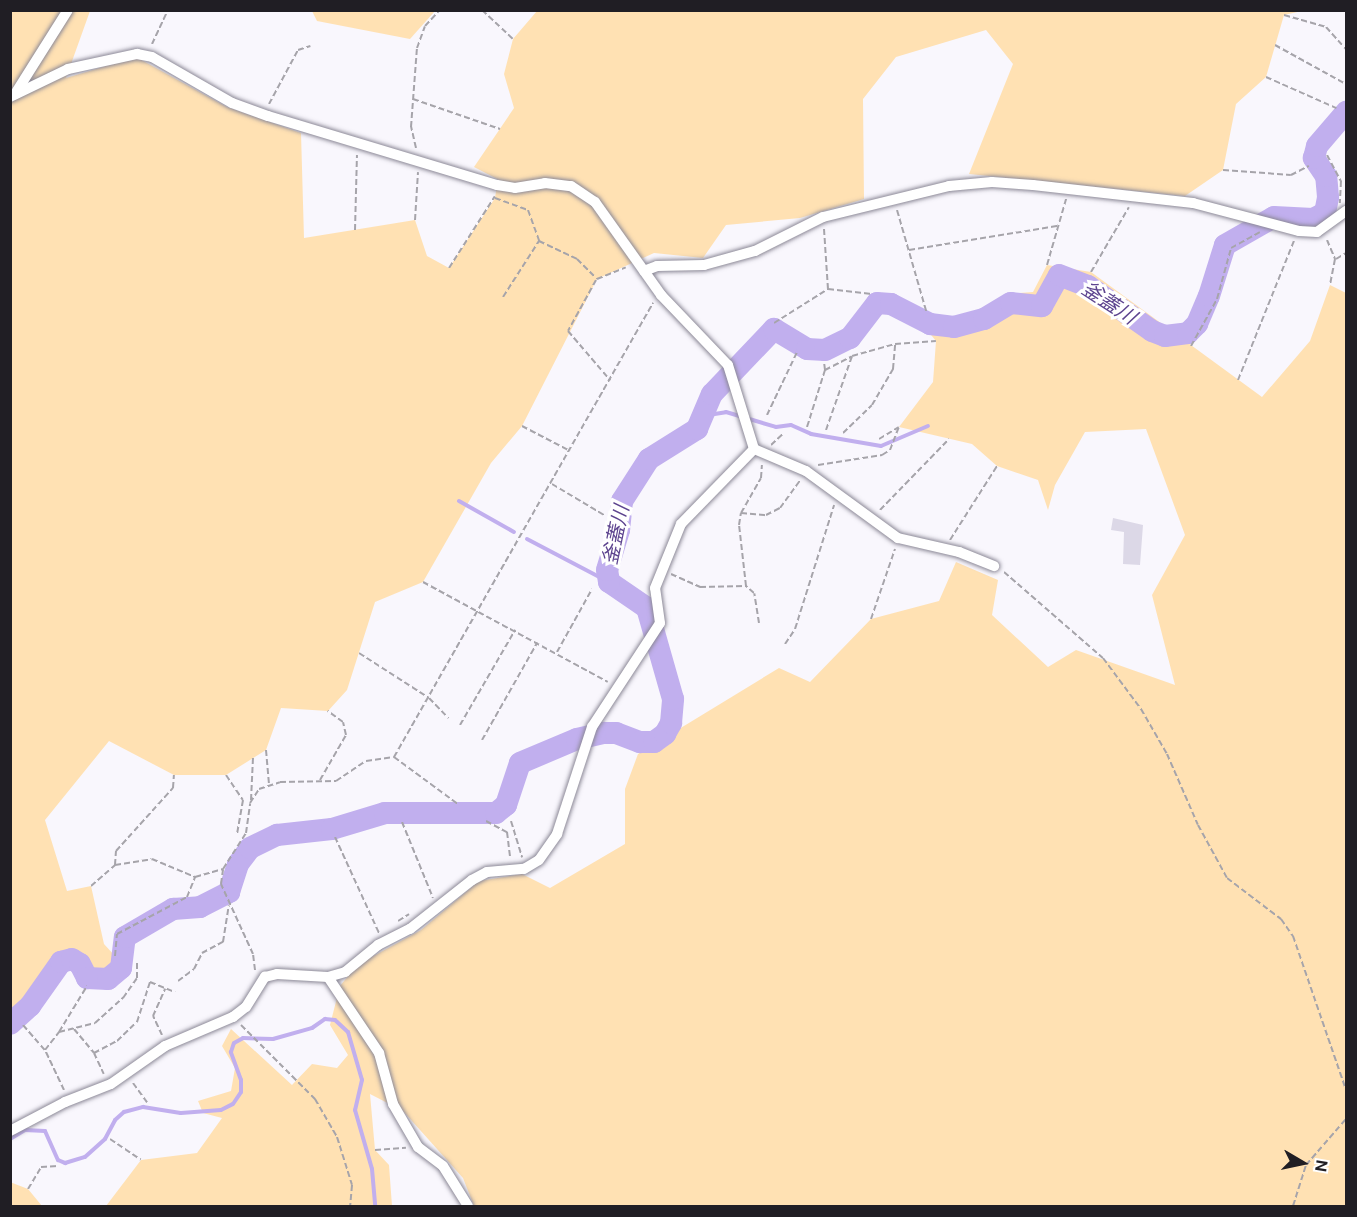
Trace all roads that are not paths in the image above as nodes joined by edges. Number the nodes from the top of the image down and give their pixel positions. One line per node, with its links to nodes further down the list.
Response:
1 (68, 10): 2 (street)
2 (13, 96): 4 (street)
3 (1343, 215): 4 (street)
4 (644, 271): 5 (street)
5 (759, 451): 6 (street); 7 (street)
6 (994, 566)
7 (328, 977): 8 (street); 9 (street)
8 (10, 1131)
9 (468, 1206)

